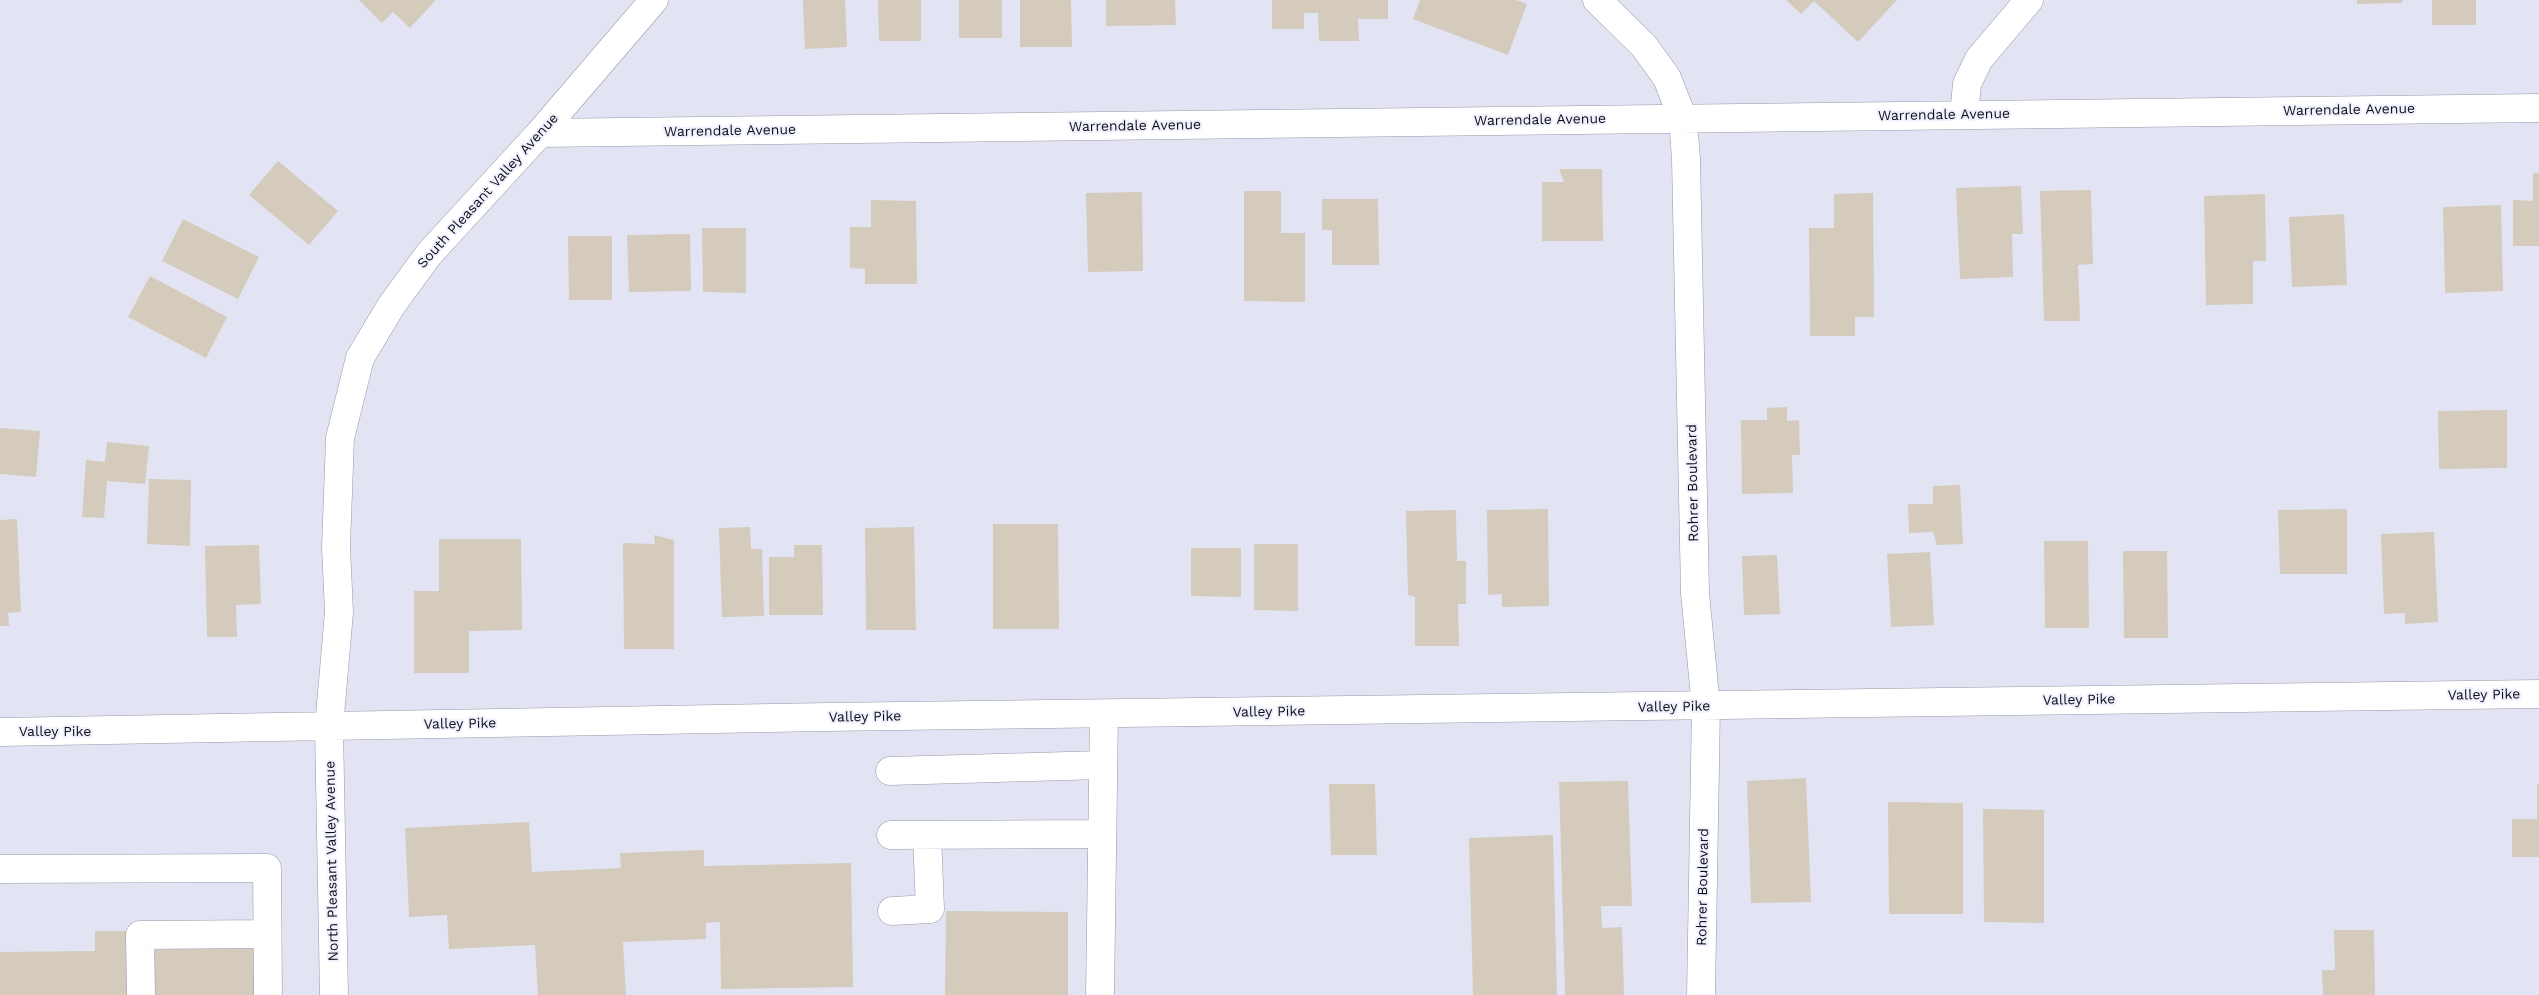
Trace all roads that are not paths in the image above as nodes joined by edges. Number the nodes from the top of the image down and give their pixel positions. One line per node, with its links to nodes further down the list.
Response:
1 (654, 0): 7 (street, South Pleasant Valley Avenue)
2 (1597, 0): 6 (street, Rohrer Boulevard)
3 (2029, 0): 5 (street)
4 (2539, 108): 5 (street, Warrendale Avenue)
5 (1964, 115): 6 (street, Warrendale Avenue)
6 (1683, 119): 7 (street, Warrendale Avenue); 9 (street, Rohrer Boulevard)
7 (540, 133): 11 (street, South Pleasant Valley Avenue)
8 (2539, 694): 9 (street, Valley Pike)
9 (1706, 707): 10 (street, Valley Pike); 25 (street, Rohrer Boulevard)
10 (1104, 714): 11 (street, Valley Pike); 13 (street)
11 (329, 727): 12 (street, Valley Pike); 23 (street, North Pleasant Valley Avenue)
12 (0, 732)
13 (1103, 766): 14 (street); 15 (street)
14 (890, 771)
15 (1102, 834): 16 (street); 24 (street)
16 (927, 835): 17 (street); 19 (street)
17 (891, 836)
18 (0, 869): 20 (street)
19 (892, 911)
20 (267, 934): 21 (street); 22 (street)
21 (141, 995)
22 (268, 995)
23 (334, 995)
24 (1100, 995)
25 (1701, 995)

